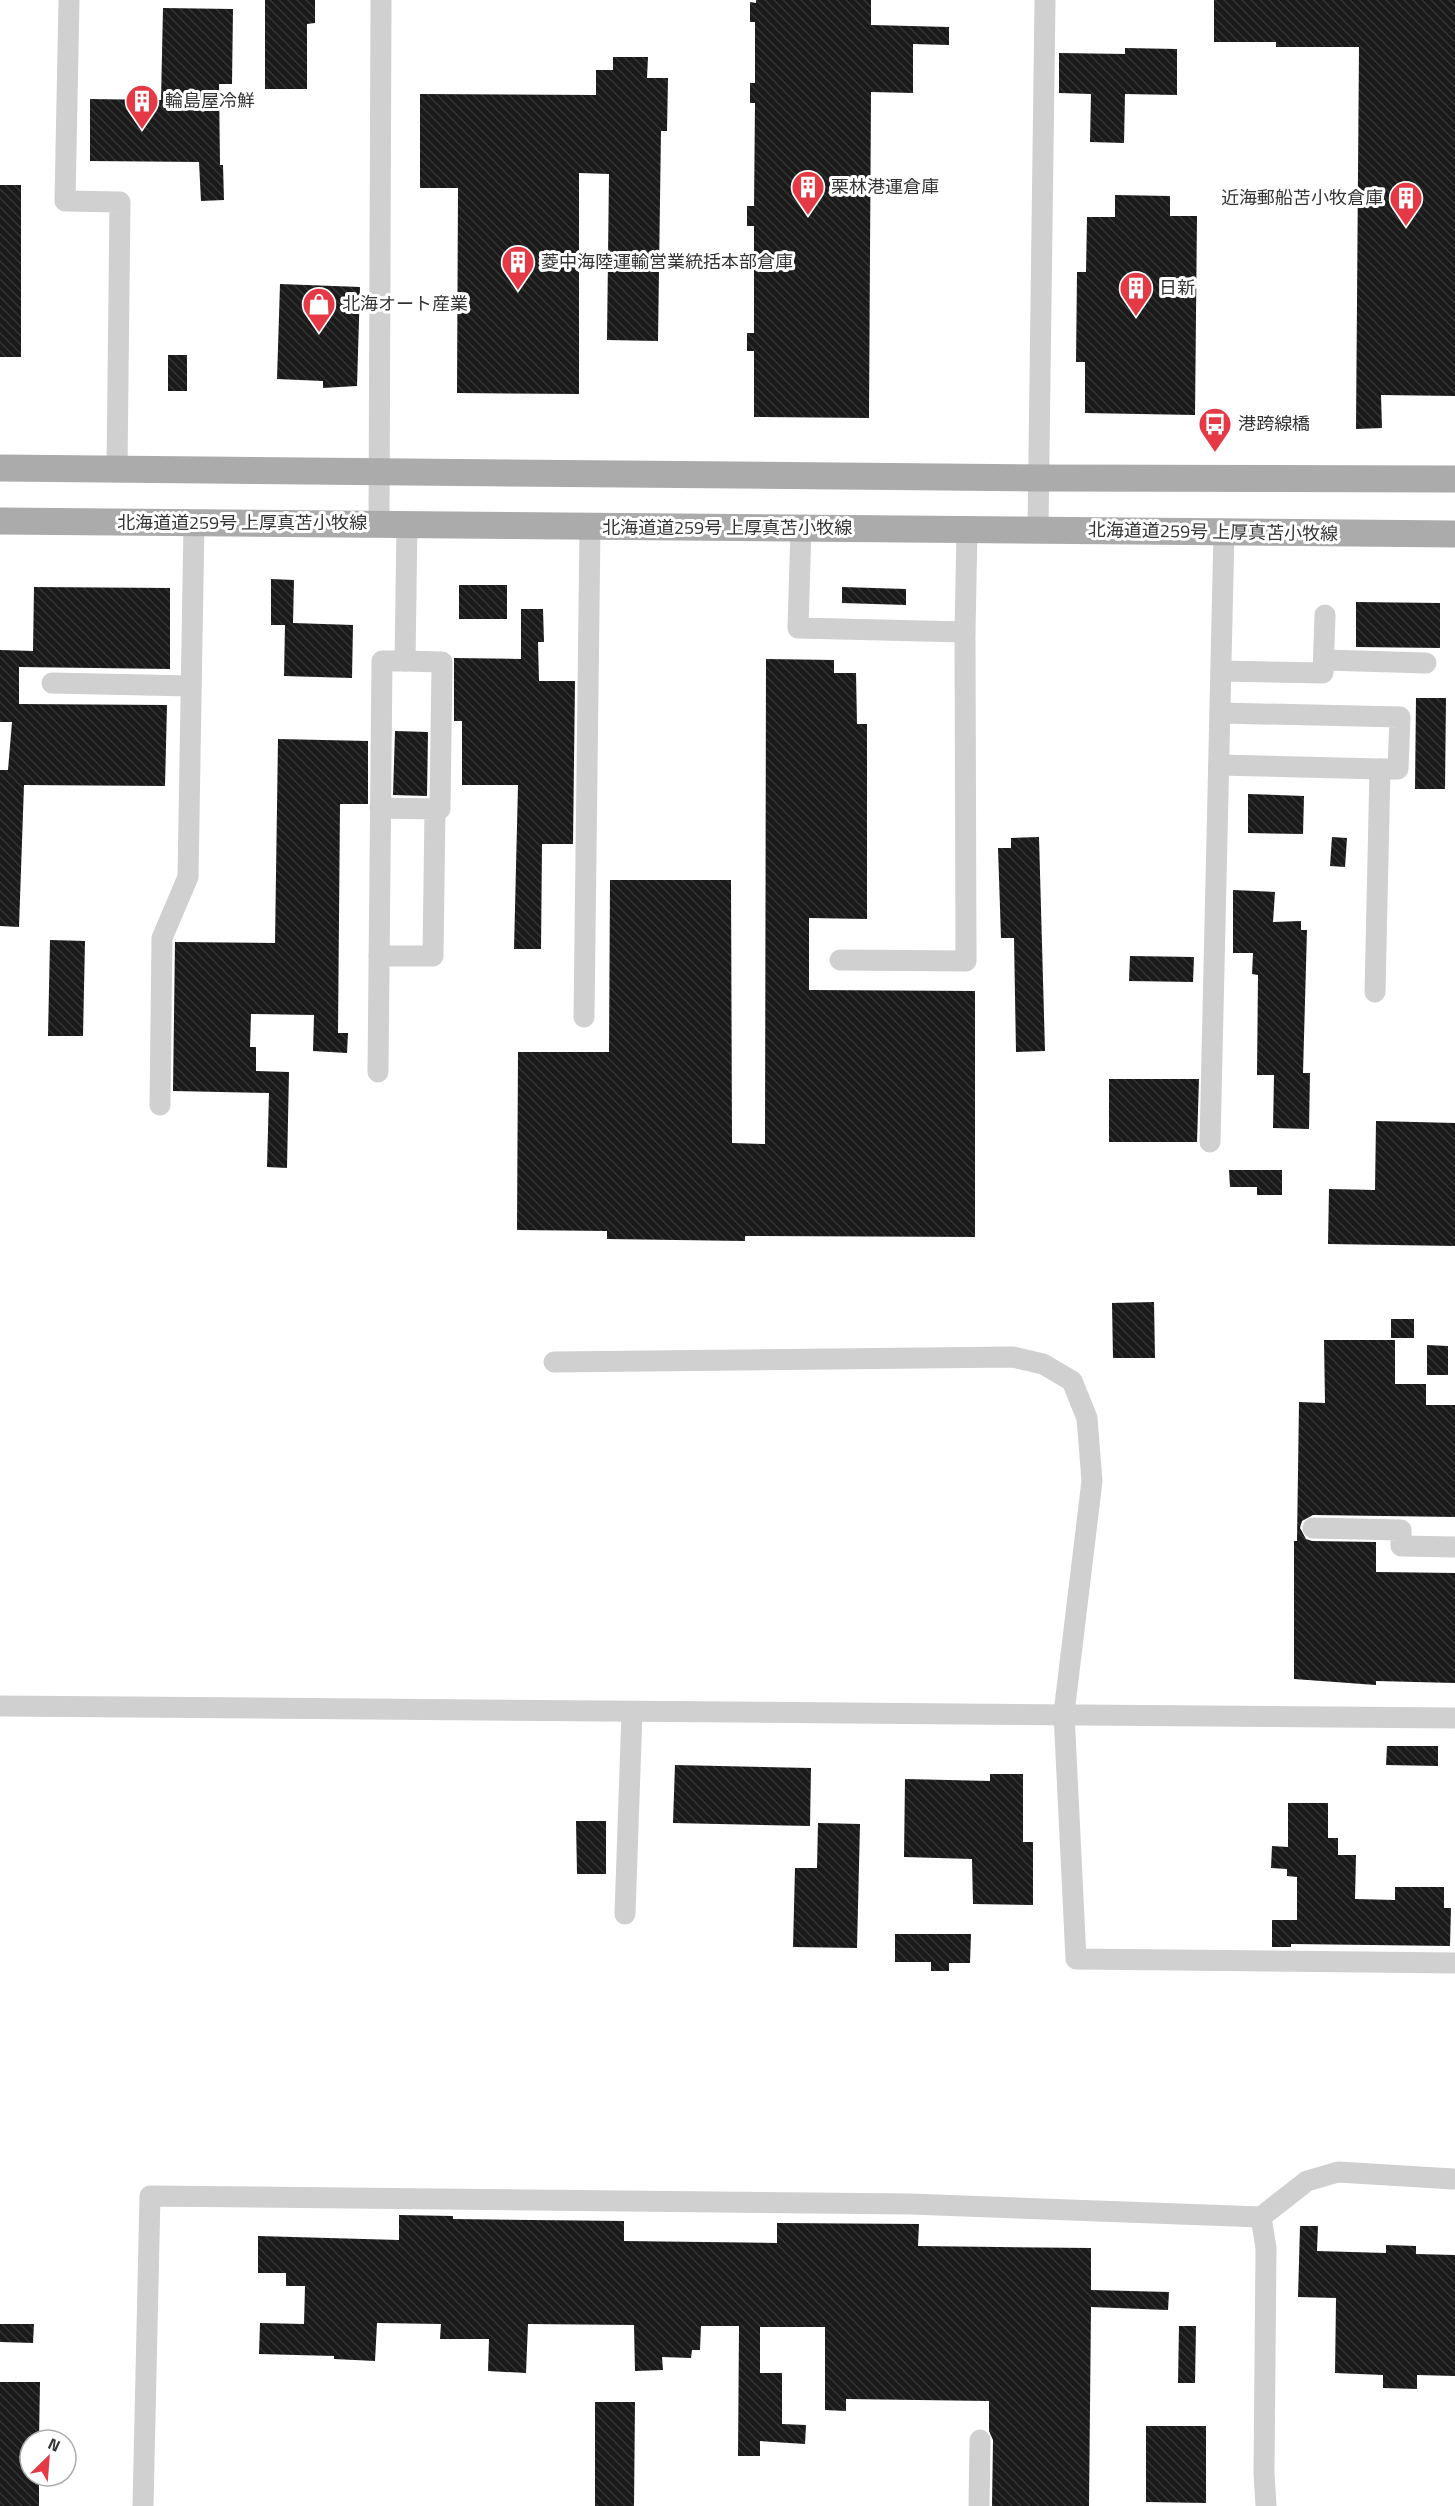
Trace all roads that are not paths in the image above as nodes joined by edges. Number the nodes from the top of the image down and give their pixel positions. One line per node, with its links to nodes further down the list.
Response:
1 (69, 0): 5 (street)
2 (381, 0): 6 (street)
3 (1045, 0): 7 (street)
4 (0, 468): 5 (main road)
5 (117, 469): 6 (main road)
6 (379, 472): 7 (main road); 11 (street)
7 (1038, 478): 8 (main road); 16 (street)
8 (1455, 478)
9 (0, 521): 10 (main road, 北海道道259号 上厚真苫小牧線)
10 (194, 523): 11 (main road, 北海道道259号 上厚真苫小牧線); 26 (street)
11 (379, 524): 12 (main road, 北海道道259号 上厚真苫小牧線)
12 (407, 525): 13 (main road, 北海道道259号 上厚真苫小牧線); 22 (street)
13 (590, 526): 14 (main road, 北海道道259号 上厚真苫小牧線); 35 (street)
14 (801, 528): 15 (main road, 北海道道259号 上厚真苫小牧線); 20 (street)
15 (967, 530): 16 (main road, 北海道道259号 上厚真苫小牧線); 20 (street)
16 (1038, 530): 17 (main road, 北海道道259号 上厚真苫小牧線)
17 (1224, 532): 18 (main road, 北海道道259号 上厚真苫小牧線); 24 (street)
18 (1455, 534)
19 (1325, 615): 21 (street)
20 (965, 632): 33 (street)
21 (1324, 660): 23 (street); 24 (street)
22 (405, 661): 30 (street); 31 (street)
23 (1426, 663)
24 (1221, 671): 27 (street)
25 (52, 683): 26 (street)
26 (191, 686): 37 (street)
27 (1220, 714): 28 (street); 29 (street)
28 (1219, 765): 29 (street); 38 (street)
29 (1380, 769): 34 (street)
30 (380, 808): 31 (street); 32 (street)
31 (435, 809): 32 (street)
32 (379, 956): 36 (street)
33 (840, 960)
34 (1376, 992)
35 (584, 1017)
36 (378, 1072)
37 (160, 1105)
38 (1210, 1142)
39 (554, 1362): 44 (street)
40 (1313, 1528): 41 (street)
41 (1455, 1547)
42 (0, 1707): 43 (street)
43 (632, 1712): 44 (street); 46 (street)
44 (1064, 1713): 45 (street); 47 (street)
45 (1455, 1718)
46 (625, 1914)
47 (1455, 1963)
48 (1453, 2179): 49 (street)
49 (1262, 2217): 51 (street); 53 (street)
50 (980, 2440): 52 (street)
51 (143, 2506)
52 (979, 2506)
53 (1266, 2506)

